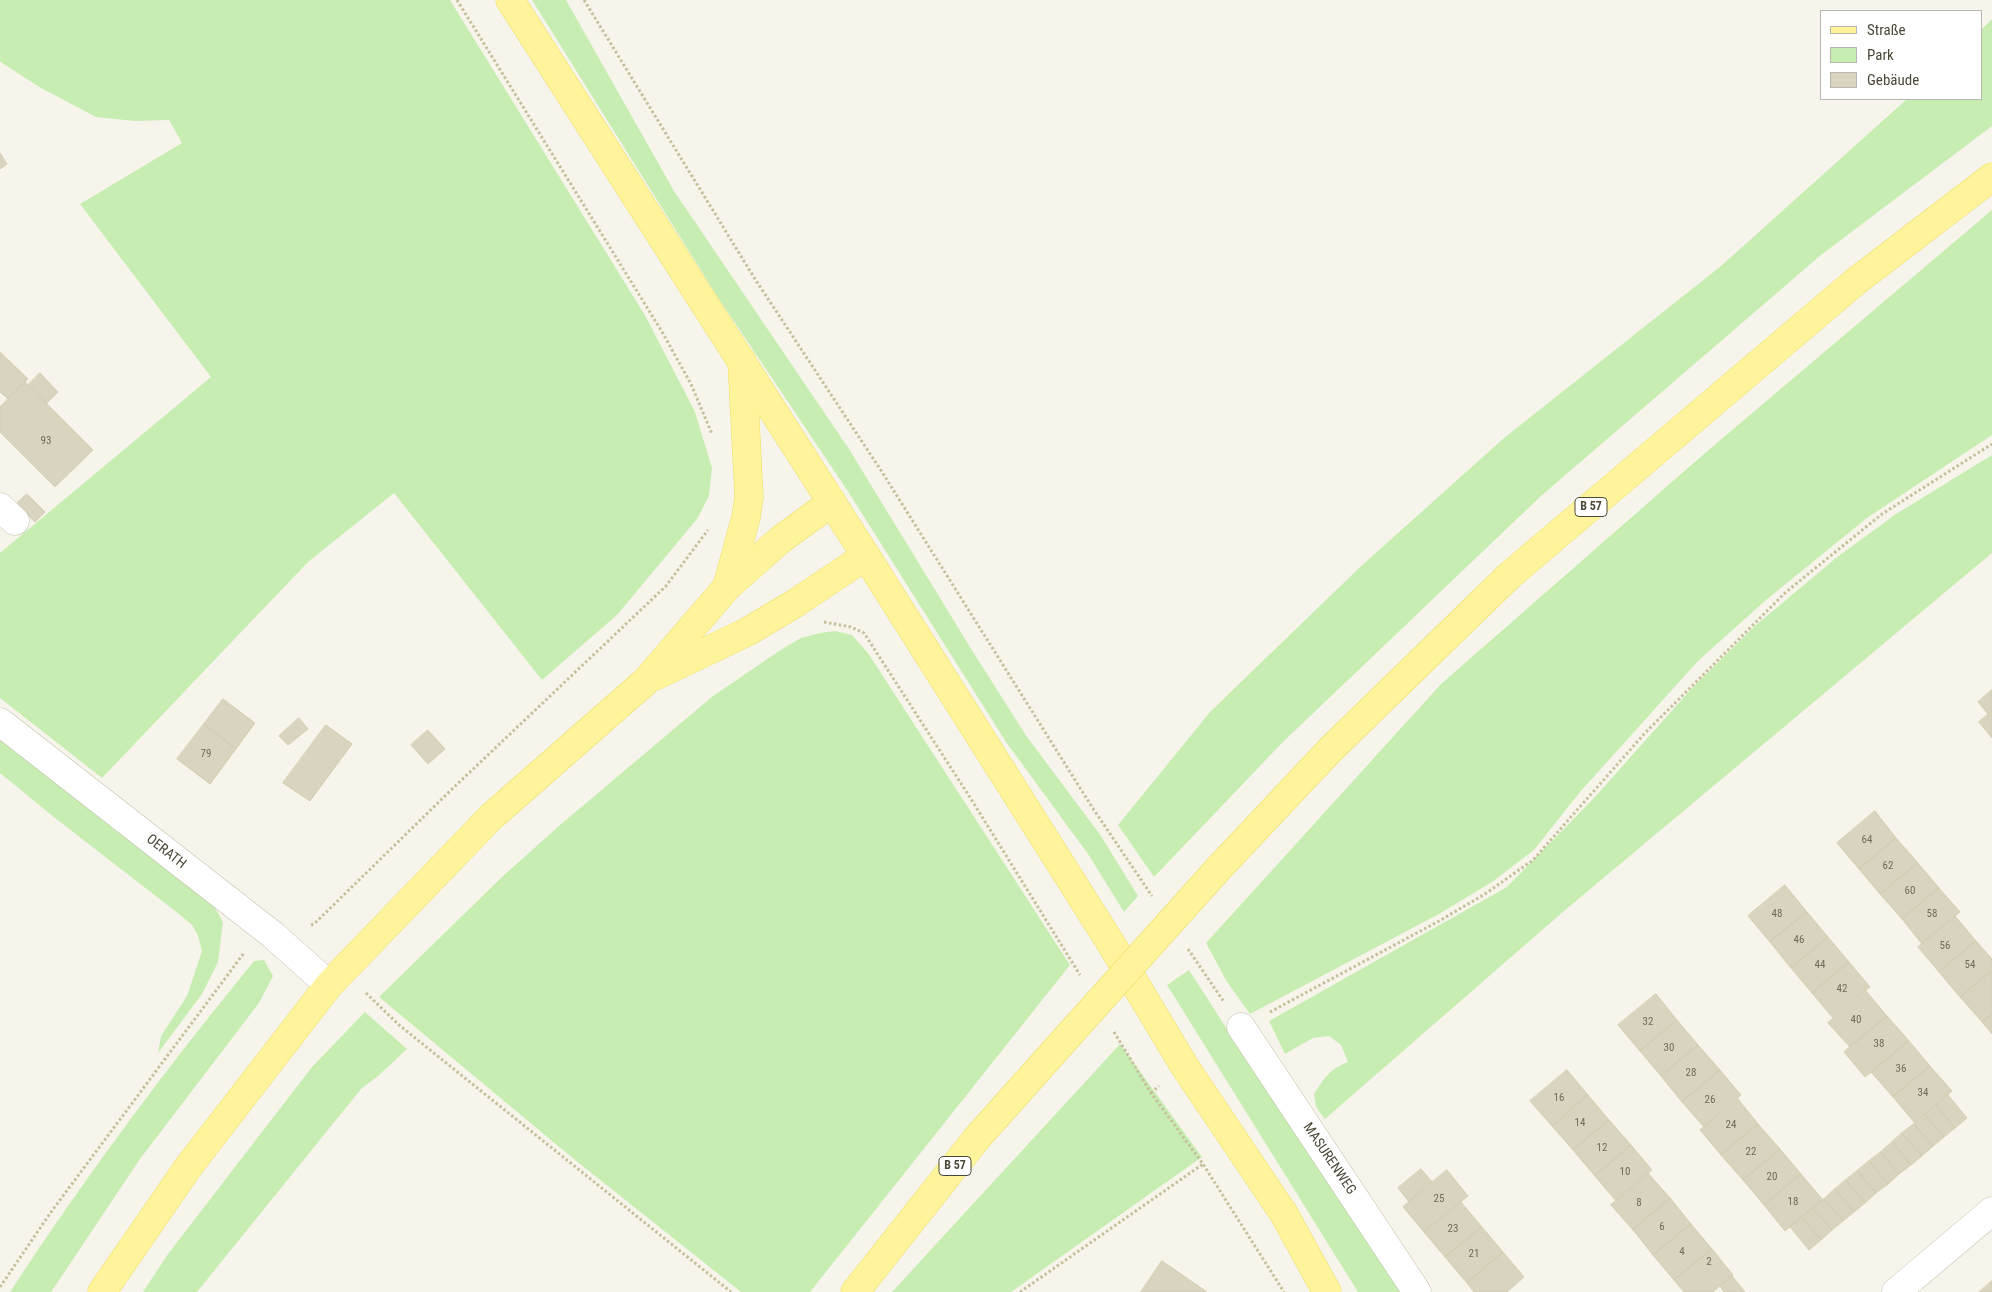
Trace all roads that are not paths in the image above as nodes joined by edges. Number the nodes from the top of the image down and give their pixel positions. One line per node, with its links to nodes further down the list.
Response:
1 (510, 0): 3 (main road)
2 (1992, 177): 13 (main road, B 57, bridge)
3 (742, 360): 4 (main road); 6 (main road)
4 (832, 502): 5 (main road); 6 (main road)
5 (866, 556): 7 (main road); 14 (main road)
6 (727, 587): 7 (main road)
7 (646, 681): 9 (main road)
8 (0, 722): 9 (street, OERATH)
9 (337, 978): 12 (main road)
10 (1241, 1027): 15 (street, MASURENWEG)
11 (1992, 1211): 16 (street)
12 (102, 1292)
13 (855, 1292)
14 (1327, 1292)
15 (1417, 1292)
16 (1896, 1292)

